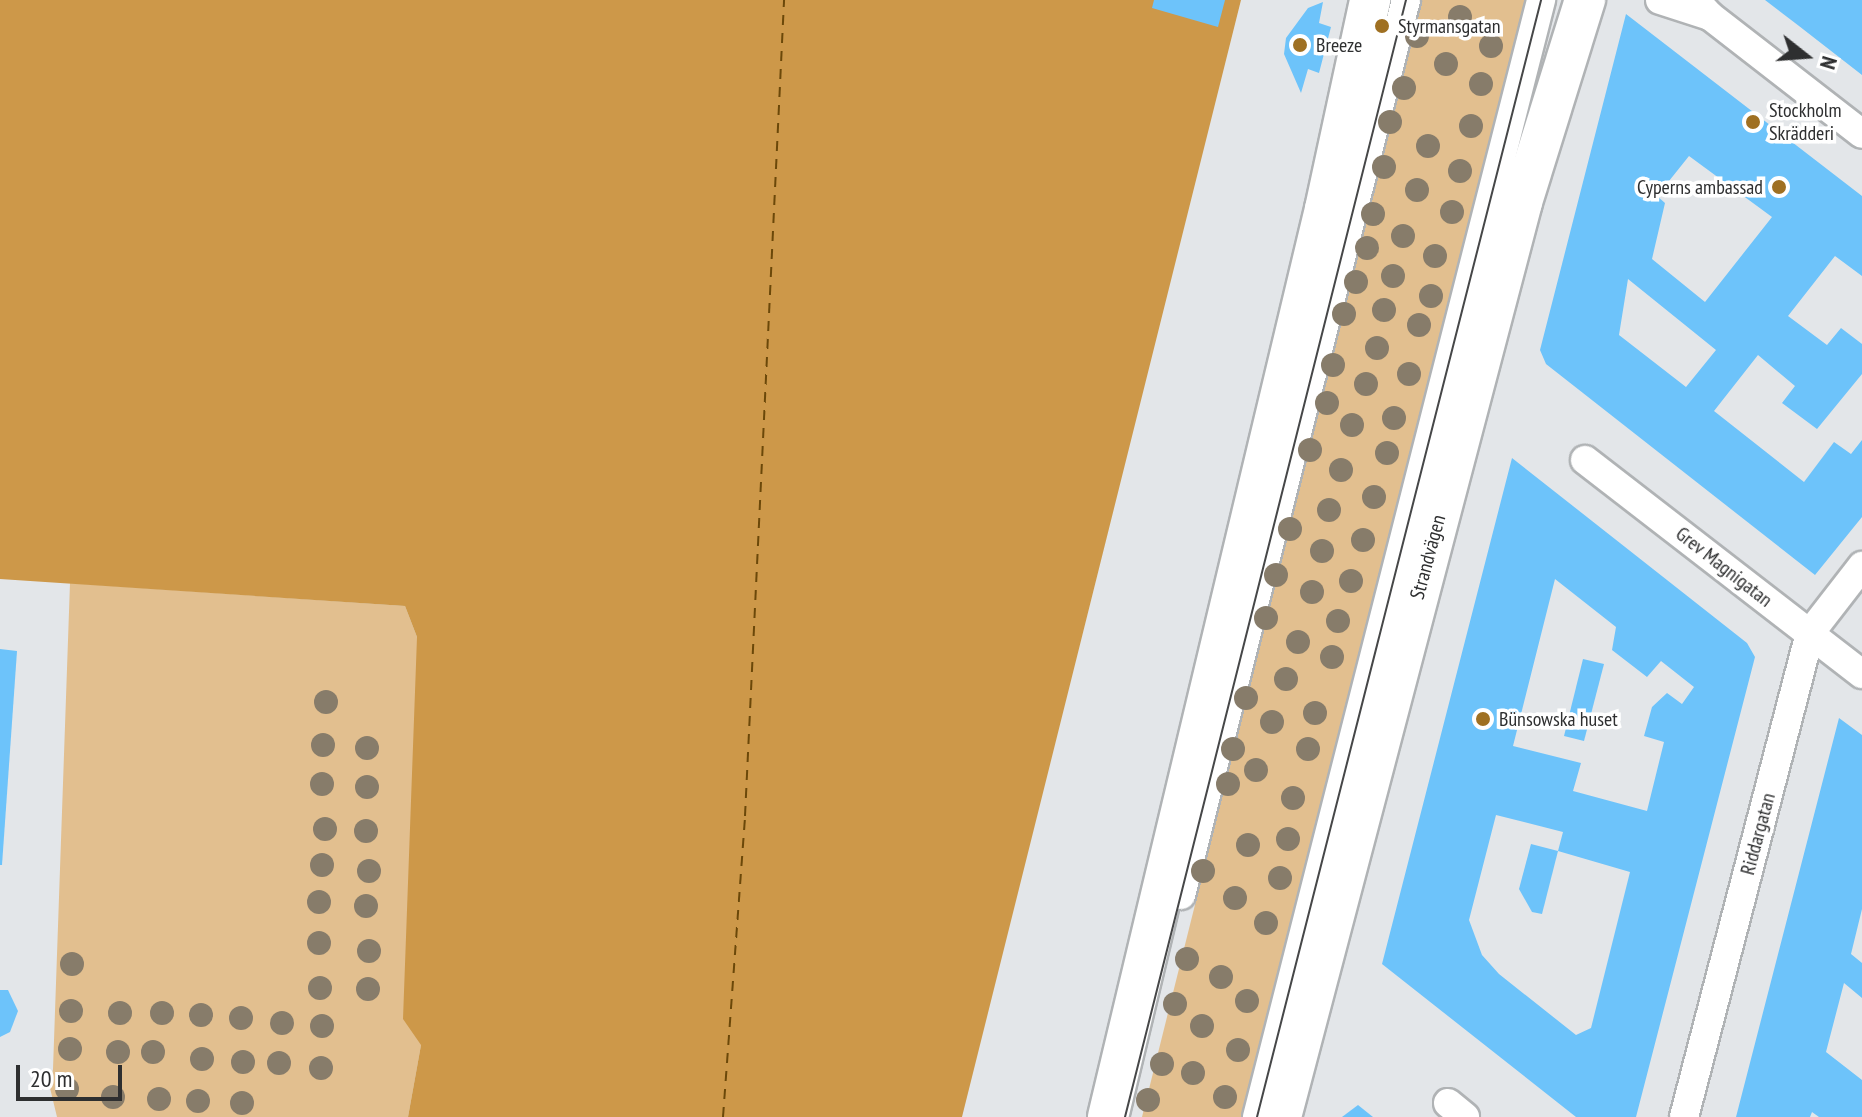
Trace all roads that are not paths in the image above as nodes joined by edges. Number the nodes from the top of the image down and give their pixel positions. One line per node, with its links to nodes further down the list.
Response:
1 (1370, 0): 12 (street)
2 (1406, 0): 13 (street)
3 (1541, 0): 14 (street, Strandvägen)
4 (1585, 0): 15 (street, Strandvägen)
5 (1660, 0): 6 (street)
6 (1702, 8): 7 (street)
7 (1862, 134)
8 (1585, 460): 10 (street, Grev Magnigatan)
9 (1862, 566): 10 (street, Riddargatan)
10 (1810, 633): 11 (street, Grev Magnigatan); 16 (street, Riddargatan)
11 (1862, 674)
12 (1108, 1117)
13 (1125, 1117)
14 (1257, 1117)
15 (1281, 1117)
16 (1684, 1117)

